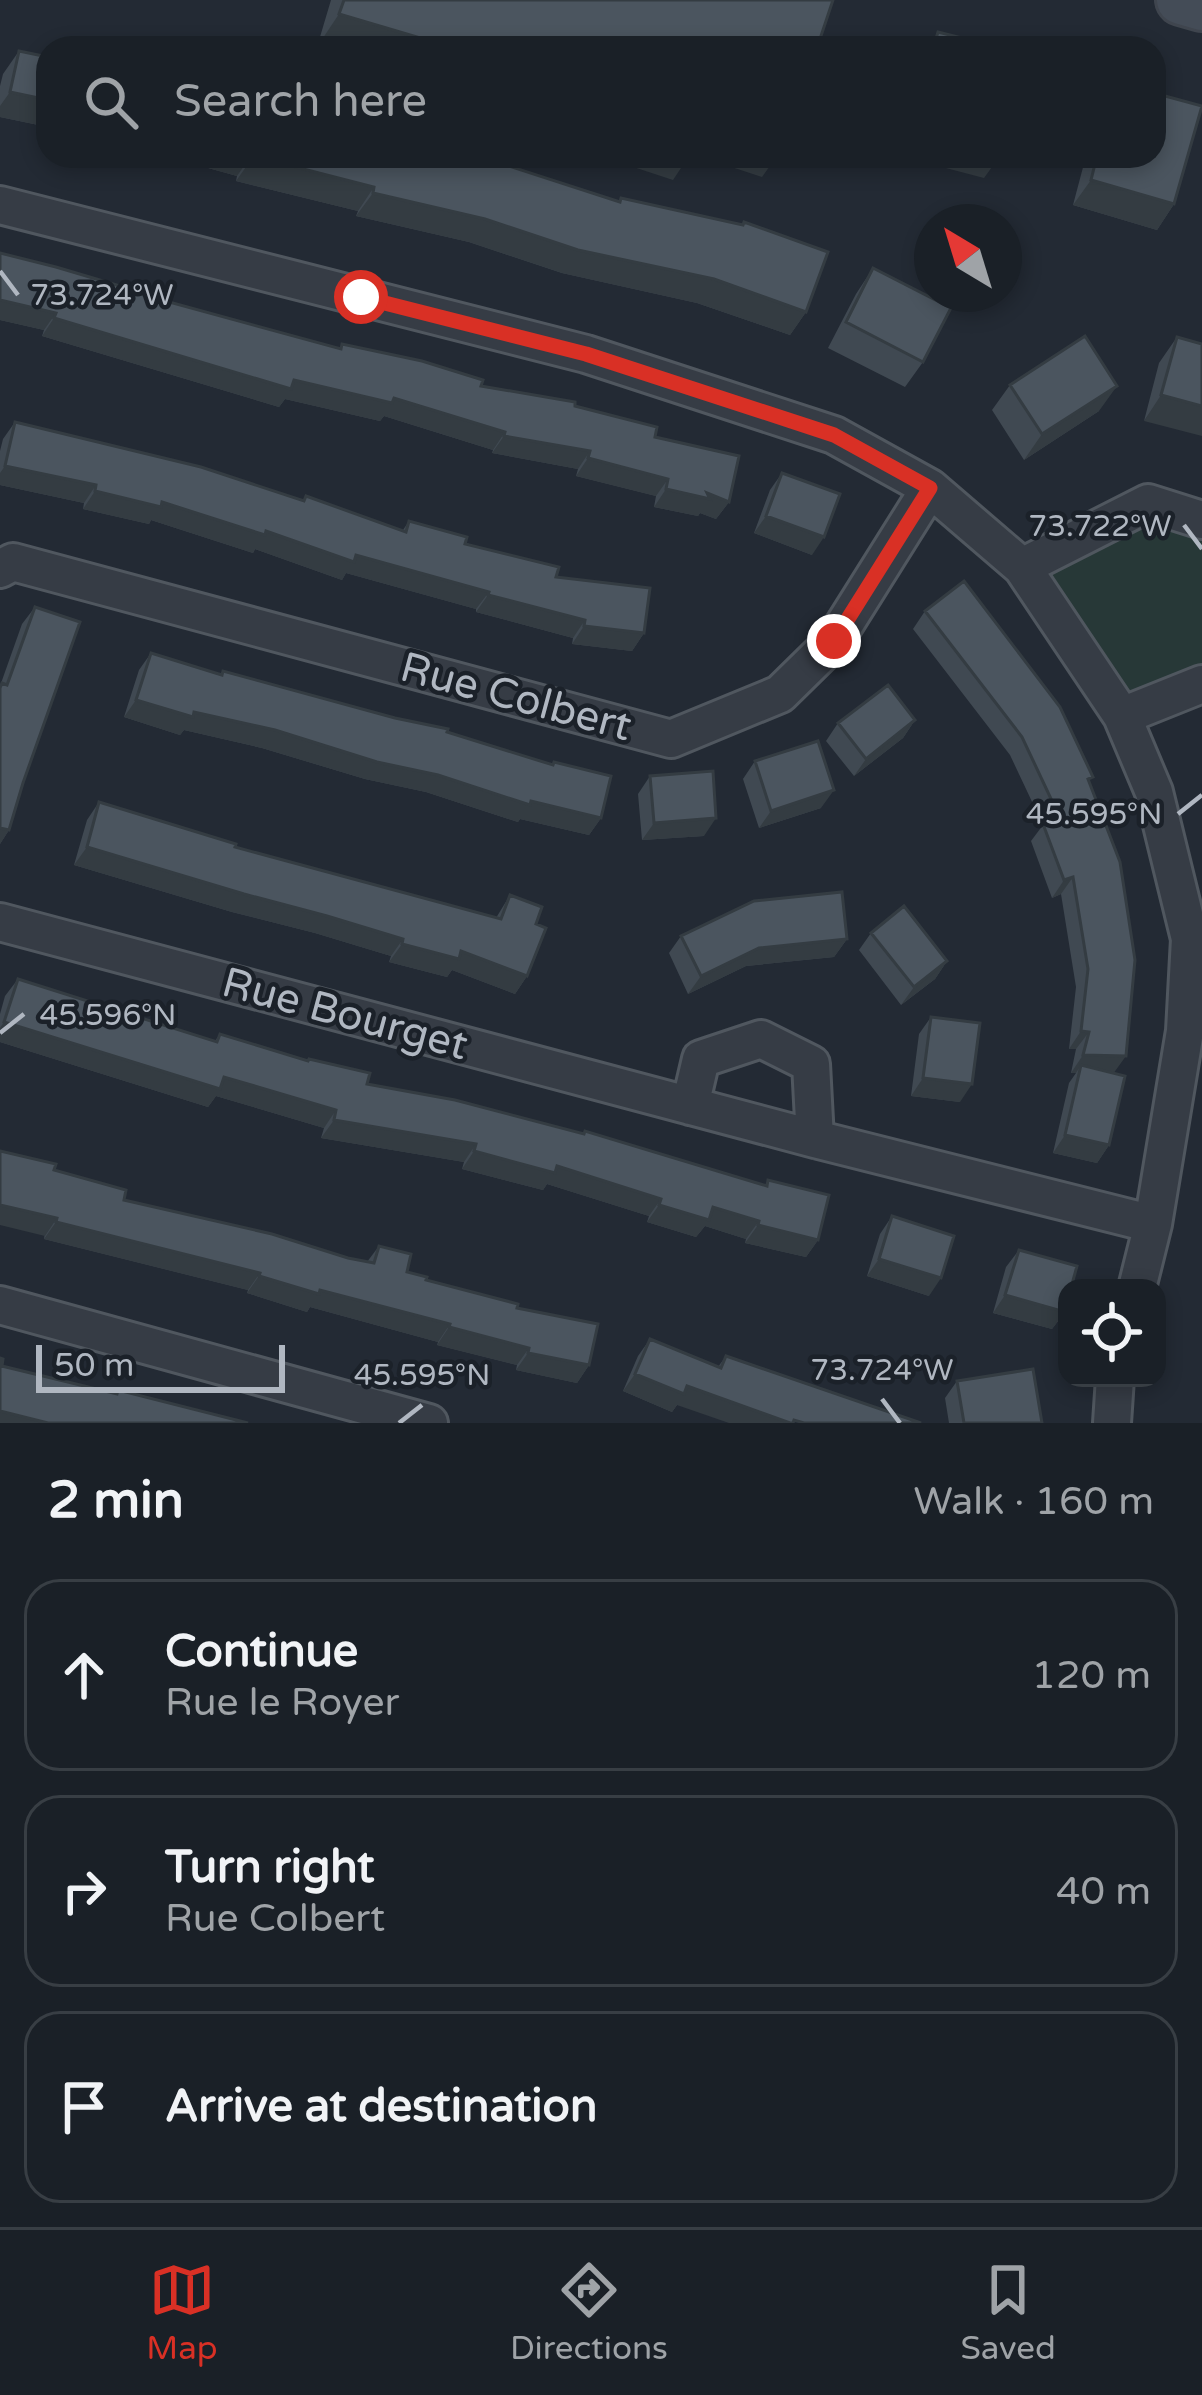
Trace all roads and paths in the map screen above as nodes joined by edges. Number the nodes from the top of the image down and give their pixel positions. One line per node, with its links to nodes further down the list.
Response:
1 (1180, 0): 2 (main road)
2 (1202, 6)
3 (0, 205): 4 (street)
4 (930, 488): 6 (street); 7 (street, Rue Colbert)
5 (1202, 520): 6 (street)
6 (1022, 567): 9 (street)
7 (0, 569)
8 (1202, 684): 9 (street)
9 (1122, 716): 13 (street)
10 (0, 922): 11 (street, Rue Bourget)
11 (690, 1106): 12 (street, Rue Bourget); 12 (street)
12 (815, 1139): 13 (street, Rue Bourget)
13 (1153, 1224): 14 (street)
14 (1139, 1279)
15 (0, 1305): 17 (street)
16 (1114, 1387): 18 (street)
17 (429, 1423)
18 (1112, 1423)

